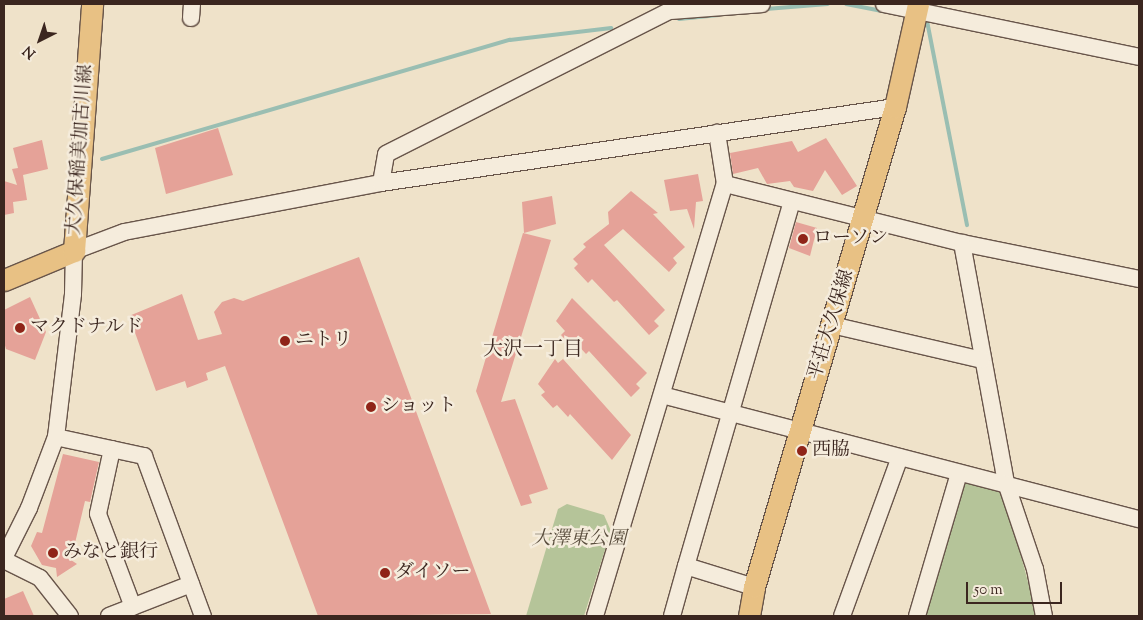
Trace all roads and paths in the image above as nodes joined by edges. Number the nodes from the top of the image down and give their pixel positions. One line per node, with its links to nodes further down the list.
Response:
1 (92, 4): 14 (main road, 大久保稲美加古川線)
2 (762, 4): 4 (street)
3 (884, 4): 5 (street)
4 (676, 7): 9 (street)
5 (918, 9): 6 (street); 7 (main road, 平荘大久保線)
6 (1139, 57)
7 (895, 108): 8 (street); 12 (main road, 平荘大久保線)
8 (717, 133): 9 (street); 10 (street)
9 (381, 183): 14 (street)
10 (725, 184): 11 (street); 19 (street)
11 (792, 201): 12 (street); 20 (street)
12 (864, 220): 13 (street); 17 (main road, 平荘大久保線)
13 (962, 243): 15 (street); 18 (street)
14 (74, 251): 16 (main road, 大久保稲美加古川線); 22 (street)
15 (1139, 279)
16 (4, 280)
17 (832, 325): 18 (street); 21 (main road, 平荘大久保線)
18 (982, 360): 26 (street)
19 (662, 395): 20 (street); 37 (street)
20 (728, 411): 21 (street); 29 (street)
21 (801, 429): 24 (street); 31 (main road, 平荘大久保線)
22 (56, 437): 23 (street); 28 (street)
23 (112, 449): 30 (street); 32 (street)
24 (900, 456): 25 (street); 33 (street)
25 (959, 473): 26 (street); 40 (street)
26 (1006, 483): 27 (street); 41 (street)
27 (1139, 519)
28 (4, 559): 34 (street)
29 (686, 566): 31 (street); 38 (street)
30 (191, 584): 32 (street); 36 (street)
31 (754, 587): 39 (main road, 平荘大久保線)
32 (133, 607): 35 (street)
33 (846, 615)
34 (70, 616)
35 (109, 616)
36 (203, 616)
37 (595, 616)
38 (672, 616)
39 (749, 616)
40 (917, 616)
41 (1044, 616)

